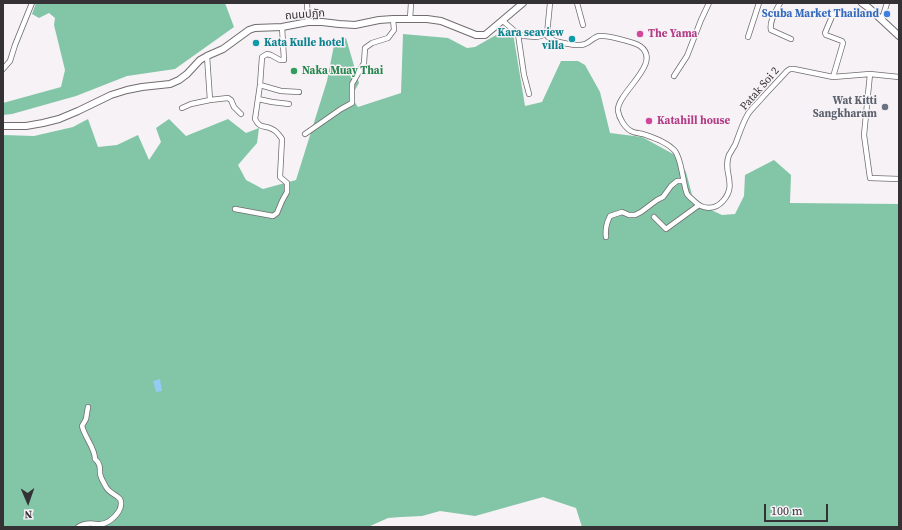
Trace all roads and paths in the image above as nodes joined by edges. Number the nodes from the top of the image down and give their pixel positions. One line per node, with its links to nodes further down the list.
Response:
1 (32, 3): 26 (street)
2 (307, 3): 17 (street)
3 (411, 3): 14 (street)
4 (523, 3): 16 (main road, ถนนปฏัก)
5 (550, 3): 21 (street)
6 (577, 3): 18 (street)
7 (709, 3): 28 (street)
8 (759, 3): 23 (street)
9 (780, 3): 24 (street)
10 (862, 3): 15 (main road)
11 (887, 3): 15 (street)
12 (833, 14): 29 (street)
13 (393, 19): 14 (main road, ถนนปฏัก); 17 (main road, ถนนปฏัก); 40 (street)
14 (410, 19): 16 (main road, ถนนปฏัก)
15 (882, 19): 22 (main road)
16 (503, 21): 20 (street)
17 (308, 22): 19 (main road, ถนนปฏัก)
18 (583, 25)
19 (282, 27): 25 (main road, ถนนปฏัก); 31 (street)
20 (518, 34): 21 (street); 33 (street)
21 (547, 34): 42 (street)
22 (899, 36)
23 (748, 37)
24 (791, 39)
25 (207, 56): 35 (street); 39 (main road, ถนนปฏัก)
26 (3, 69)
27 (870, 74): 29 (street, Patak Soi 2); 30 (street, Patak Soi 2); 41 (street)
28 (674, 76)
29 (833, 77): 43 (street, Patak Soi 2)
30 (899, 77)
31 (260, 85): 32 (street); 34 (street)
32 (299, 92)
33 (529, 94)
34 (258, 99): 36 (street); 44 (street)
35 (210, 100): 37 (street); 38 (street)
36 (289, 104)
37 (182, 108)
38 (241, 114)
39 (3, 126)
40 (305, 134)
41 (899, 180)
42 (684, 181): 43 (street); 46 (street)
43 (699, 205): 45 (street)
44 (235, 209)
45 (654, 217)
46 (606, 237)
47 (88, 407): 48 (street)
48 (78, 527)

